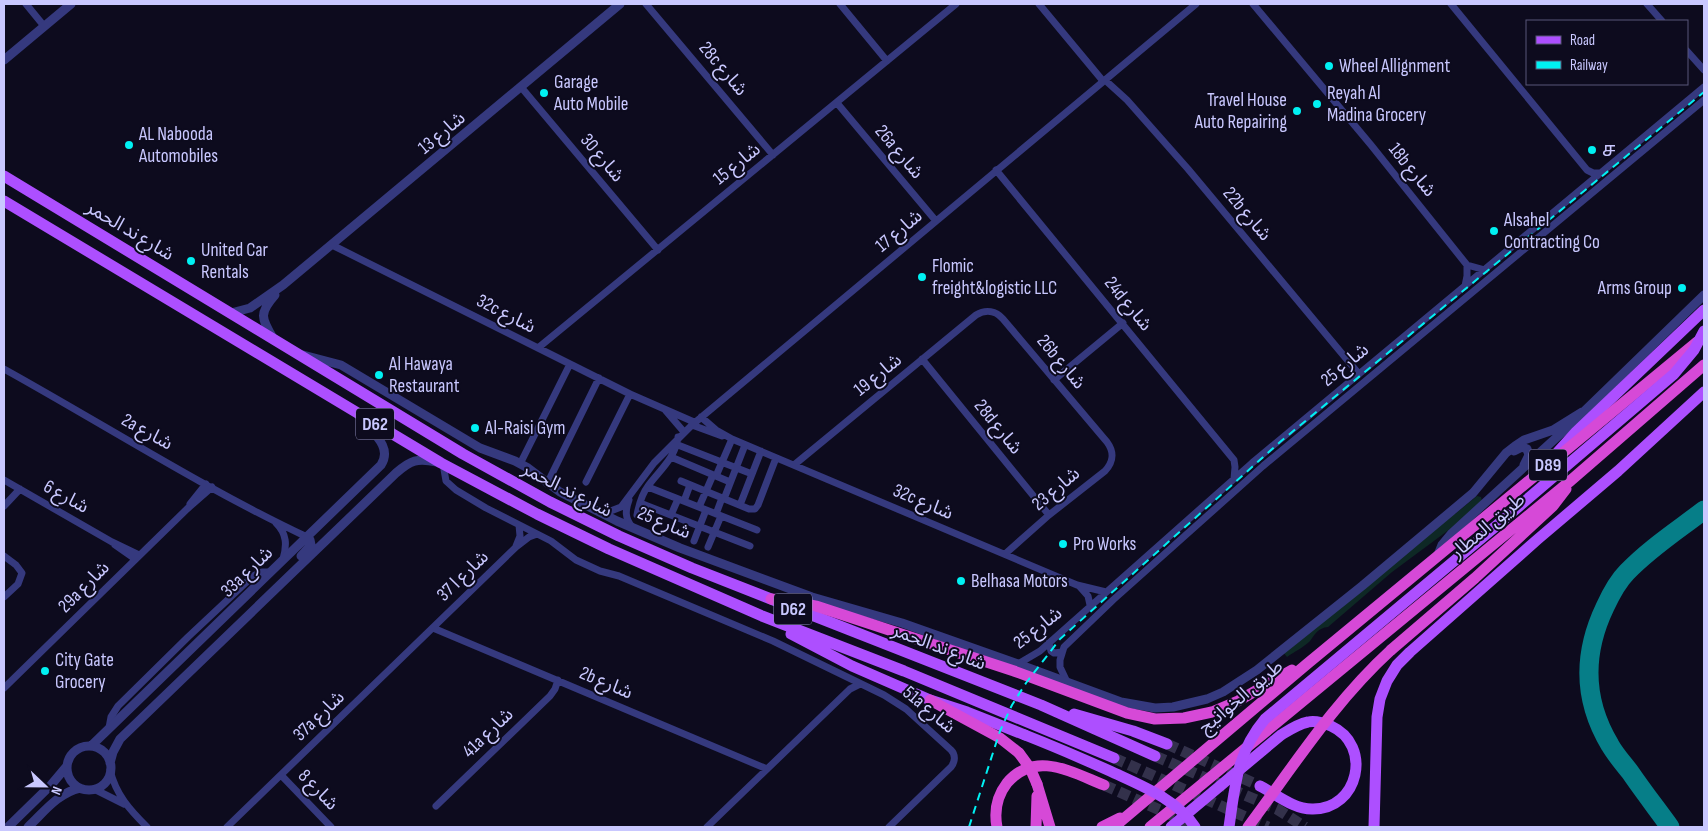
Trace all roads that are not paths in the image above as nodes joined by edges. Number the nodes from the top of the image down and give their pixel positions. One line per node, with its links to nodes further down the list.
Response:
1 (26, 4): 13 (street)
2 (71, 4): 13 (street)
3 (620, 4): 19 (street, شارع 13)
4 (646, 4): 23 (street, 28c شارع)
5 (840, 4): 16 (street)
6 (956, 4): 16 (street, شارع 15)
7 (1039, 4): 18 (street, 22b شارع)
8 (1196, 4): 18 (street, شارع 17)
9 (1253, 4): 33 (street, 18b شارع)
10 (1451, 4): 25 (street)
11 (1647, 4): 12 (street)
12 (1661, 20)
13 (44, 26): 15 (street)
14 (1688, 52): 17 (street)
15 (4, 60)
16 (887, 61): 22 (street, شارع 15)
17 (1704, 70)
18 (1104, 81): 24 (street, شارع 17); 51 (street, 22b شارع)
19 (521, 87): 31 (street, شارع 13); 32 (street, شارع 30)
20 (1704, 87): 26 (street, شارع 25)
21 (1704, 100): 132 (street, شارع 25)
22 (837, 103): 23 (street, شارع 15); 30 (street, 26a شارع)
23 (774, 155): 32 (street, شارع 15)
24 (996, 170): 30 (street, شارع 17); 41 (street, 24d شارع)
25 (1587, 170): 26 (street); 28 (street)
26 (1601, 173): 28 (street, شارع 25)
27 (4, 176): 40 (main road, شارع ند الحمر / D62)
28 (1586, 186): 34 (street, شارع 25)
29 (4, 201): 58 (main road, شارع ند الحمر / D62)
30 (936, 221): 59 (street, شارع 17)
31 (332, 245): 35 (street, شارع 13); 45 (street, 32c شارع)
32 (658, 250): 45 (street, شارع 15)
33 (1467, 265): 34 (street); 36 (street)
34 (1485, 270): 36 (street, شارع 25)
35 (283, 286): 40 (street, شارع 13); 44 (street, شارع 13)
36 (1465, 286): 51 (street, شارع 25)
37 (1704, 294): 57 (street)
38 (1704, 310): 74 (main road)
39 (984, 311): 47 (street, شارع 19); 53 (street, 26b شارع)
40 (231, 313): 44 (main road, شارع ند الحمر / D62)
41 (1123, 323): 53 (street); 69 (street, 24d شارع)
42 (1704, 331): 174 (main road, bridge)
43 (1704, 336): 74 (highway, طريق المطار / D89)
44 (273, 338): 46 (main road, شارع ند الحمر / D62)
45 (538, 348): 48 (street, 32c شارع)
46 (296, 353): 73 (street, شارع 25); 126 (main road, شارع ند الحمر / D62)
47 (922, 359): 75 (street, شارع 19); 104 (street, 28d شارع)
48 (570, 364): 52 (street, 32c شارع); 73 (street)
49 (1704, 365): 86 (highway, طريق المطار / D89)
50 (4, 369): 89 (street, 2a شارع)
51 (1359, 374): 71 (street, شارع 25)
52 (599, 378): 55 (street, 32c شارع); 87 (street)
53 (1054, 380): 63 (street, 26b شارع)
54 (1704, 392): 176 (main road)
55 (630, 394): 56 (street, 32c شارع); 83 (street)
56 (666, 411): 60 (street, 32c شارع); 61 (street, 32c شارع)
57 (1582, 412): 76 (street); 78 (street)
58 (357, 413): 72 (main road, شارع ند الحمر / D62); 112 (street, 33a شارع)
59 (701, 417): 60 (street, شارع 17); 62 (street, 32c شارع)
60 (693, 424): 61 (street, شارع 17); 62 (street, 32c شارع)
61 (681, 434): 64 (street); 93 (street, شارع 17)
62 (730, 438): 65 (street, 32c شارع); 70 (street)
63 (1108, 442): 104 (street, شارع 23)
64 (678, 445): 67 (street); 70 (street)
65 (745, 445): 66 (street, 32c شارع); 77 (street)
66 (761, 451): 68 (street, 32c شارع); 79 (street)
67 (671, 457): 80 (street); 90 (street)
68 (776, 458): 75 (street, 32c شارع); 97 (street)
69 (1234, 460): 71 (street); 81 (street)
70 (722, 462): 77 (street); 80 (street)
71 (1252, 463): 81 (street, شارع 25)
72 (442, 464): 106 (street, 51a شارع); 127 (street, 33a شارع); 129 (main road, شارع ند الحمر / D62)
73 (520, 464): 87 (street, شارع 25)
74 (1550, 464): 118 (highway, طريق المطار / D89)
75 (794, 465): 117 (street, 32c شارع)
76 (1496, 465): 78 (street); 137 (street)
77 (736, 468): 79 (street); 85 (street)
78 (1522, 470): 118 (street)
79 (752, 474): 97 (street)
80 (714, 475): 85 (street); 92 (street)
81 (1234, 479): 123 (street, شارع 25)
82 (4, 480): 91 (street, شارع 6)
83 (586, 482)
84 (681, 482): 88 (street)
85 (730, 482): 94 (street)
86 (1569, 482): 171 (highway, طريق المطار / D89); 175 (highway, bridge)
87 (548, 484): 100 (street, شارع 25)
88 (690, 485): 92 (street); 95 (street)
89 (209, 486): 105 (street, 2a شارع); 120 (street, 29a شارع)
90 (648, 486): 95 (street); 96 (street)
91 (20, 490): 98 (street); 120 (street, شارع 6)
92 (706, 491): 94 (street); 99 (street)
93 (632, 493): 100 (street, شارع 17); 108 (street, شارع 17)
94 (723, 498): 97 (street); 103 (street)
95 (681, 500): 99 (street); 102 (street)
96 (640, 503): 101 (street); 102 (street)
97 (740, 505)
98 (4, 506)
99 (703, 508): 103 (street); 107 (street)
100 (603, 514): 108 (street, شارع 25)
101 (637, 515)
102 (671, 515): 107 (street)
103 (718, 515): 109 (street); 110 (street)
104 (1049, 515): 117 (street, شارع 23)
105 (274, 521): 112 (street, 2a شارع); 121 (street)
106 (519, 525): 111 (street, 51a شارع); 115 (street, شارع ا 37)
107 (700, 526): 110 (street); 113 (street)
108 (632, 528): 133 (street, شارع 25)
109 (757, 530)
110 (714, 532): 114 (street); 116 (street)
111 (538, 534): 115 (street, شارع ا 37); 135 (street, 51a شارع)
112 (307, 537): 121 (street, 33a شارع); 127 (street)
113 (694, 541)
114 (750, 546)
115 (516, 547): 130 (street, شارع ا 37)
116 (708, 547)
117 (1005, 554): 122 (street, 32c شارع)
118 (1438, 555): 124 (highway, طريق المطار / D89)
119 (4, 556): 125 (street)
120 (137, 557): 139 (street, 29a شارع)
121 (283, 560): 144 (street, 33a شارع)
122 (1077, 585): 123 (street, 32c شارع); 128 (street)
123 (1106, 592): 128 (street, شارع 25)
124 (1391, 594): 134 (highway, طريق الخوانيج / D89)
125 (4, 597)
126 (771, 599): 134 (highway); 142 (main road, شارع ند الحمر / D62)
127 (258, 605): 148 (street, 33a شارع)
128 (1090, 605): 131 (street, شارع 25)
129 (762, 616): 141 (main road); 146 (main road, شارع ند الحمر / D62)
130 (433, 628): 136 (street, 2b شارع); 150 (street, 37a شارع)
131 (1049, 643): 132 (street); 133 (street, شارع 25)
132 (1062, 652): 137 (street, شارع 25)
133 (1018, 664): 137 (street)
134 (1307, 664): 158 (highway, طريق الخوانيج / D89)
135 (845, 676): 138 (street, 51a شارع); 140 (street)
136 (558, 680): 149 (street, 2b شارع); 157 (street, 41a شارع)
137 (1066, 682)
138 (860, 684): 140 (street); 165 (street, 51a شارع)
139 (4, 688)
140 (841, 698): 149 (street)
141 (930, 700): 151 (highway, bridge); 173 (main road, bridge)
142 (1041, 705): 143 (main road); 145 (main road, شارع ند الحمر / D62)
143 (1167, 744)
144 (91, 746): 147 (street); 148 (street)
145 (1155, 756)
146 (1114, 758)
147 (67, 766): 154 (street); 159 (street)
148 (110, 767): 155 (street); 156 (street)
149 (767, 769): 164 (street)
150 (281, 775): 162 (street, 37a شارع); 163 (street, شارع 8)
151 (1036, 784): 167 (highway); 168 (highway)
152 (1104, 785): 166 (highway)
153 (1260, 786): 172 (main road)
154 (80, 788): 155 (street); 160 (street)
155 (94, 789): 156 (street)
156 (126, 806): 161 (street)
157 (436, 806)
158 (1128, 815): 169 (highway); 170 (highway, طريق الخوانيج / D89)
159 (8, 827)
160 (28, 827)
161 (147, 827)
162 (227, 827)
163 (332, 827)
164 (707, 827)
165 (889, 827)
166 (997, 827)
167 (1036, 827)
168 (1050, 827)
169 (1102, 827)
170 (1114, 827)
171 (1150, 827)
172 (1171, 827)
173 (1196, 827)
174 (1229, 827)
175 (1248, 827)
176 (1374, 827)

